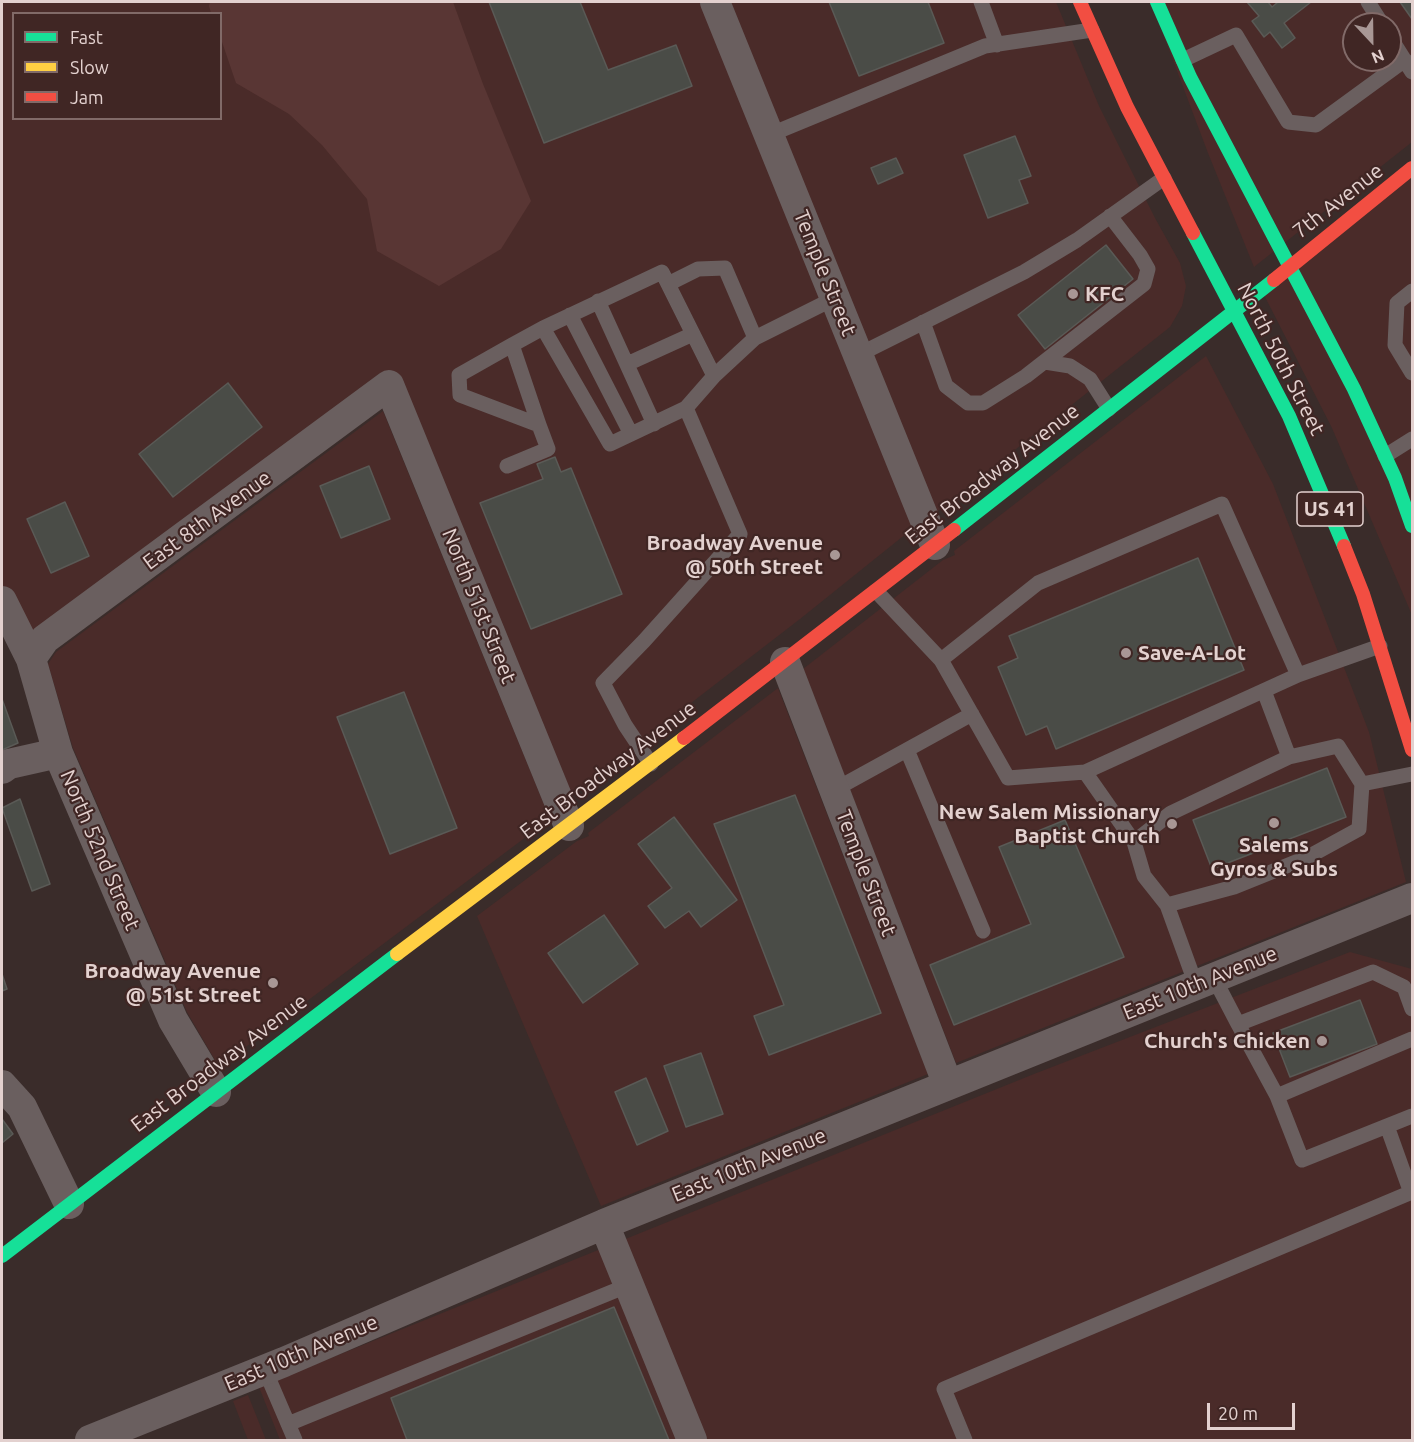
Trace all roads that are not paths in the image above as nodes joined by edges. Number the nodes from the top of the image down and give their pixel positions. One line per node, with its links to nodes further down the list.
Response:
1 (715, 2): 9 (street, Temple Street)
2 (981, 2): 6 (lane)
3 (1080, 2): 5 (street, North 50th Street / US 41)
4 (1156, 2): 7 (street)
5 (1092, 30): 6 (lane); 11 (street, North 50th Street / US 41)
6 (997, 45): 9 (lane)
7 (1183, 60): 8 (lane); 13 (street)
8 (1409, 66)
9 (769, 135): 16 (street, Temple Street)
10 (1413, 168): 13 (street, 7th Avenue)
11 (1164, 178): 12 (lane); 18 (street, North 50th Street / US 41)
12 (1110, 216): 20 (lane); 26 (lane)
13 (1289, 266): 18 (street, 7th Avenue); 37 (street)
14 (668, 284): 17 (lane); 22 (lane); 23 (lane)
15 (1413, 291): 28 (lane)
16 (835, 298): 23 (lane); 25 (street, Temple Street)
17 (598, 301): 19 (lane); 27 (lane)
18 (1235, 311): 32 (street, East Broadway Avenue); 43 (street, North 50th Street / US 41)
19 (570, 315): 21 (lane); 35 (lane)
20 (923, 322): 25 (lane); 26 (lane)
21 (543, 328): 24 (lane); 35 (lane)
22 (693, 334): 27 (lane); 29 (lane)
23 (755, 338): 29 (lane)
24 (512, 345): 34 (lane); 34 (lane)
25 (858, 355): 40 (street, Temple Street)
26 (1045, 362): 32 (lane)
27 (627, 364): 33 (lane)
28 (1413, 374)
29 (714, 376): 31 (lane)
30 (389, 385): 44 (street, East 8th Avenue); 60 (street, North 51st Street)
31 (686, 408): 33 (lane); 54 (lane)
32 (1109, 409): 40 (street, East Broadway Avenue)
33 (654, 424): 35 (lane)
34 (539, 425): 38 (lane)
35 (631, 434)
36 (1413, 439): 37 (lane)
37 (1385, 456): 39 (street)
38 (507, 466)
39 (1413, 526)
40 (935, 545): 41 (street, East Broadway Avenue)
41 (876, 591): 45 (lane); 46 (street, East Broadway Avenue)
42 (2, 601): 44 (street, North 52nd Street)
43 (1380, 646): 47 (lane); 51 (street, North 50th Street / US 41)
44 (31, 659): 52 (street, North 52nd Street)
45 (941, 660): 47 (lane); 49 (lane)
46 (785, 662): 54 (street, East Broadway Avenue); 59 (street, Temple Street)
47 (1298, 675): 48 (lane)
48 (1264, 691): 53 (lane); 56 (lane)
49 (972, 714): 50 (lane); 56 (lane)
50 (907, 750): 59 (lane); 64 (lane)
51 (1413, 750)
52 (58, 753): 55 (street); 71 (street, North 52nd Street)
53 (1288, 757): 58 (lane); 61 (lane)
54 (651, 764): 60 (street, East Broadway Avenue)
55 (2, 769)
56 (1086, 772): 61 (lane)
57 (1413, 774): 58 (lane)
58 (1362, 784): 63 (lane)
59 (834, 790): 70 (street, Temple Street)
60 (569, 826): 71 (street, East Broadway Avenue)
61 (1134, 842): 63 (lane)
62 (1413, 898): 65 (street, East 10th Avenue)
63 (1167, 905): 65 (lane)
64 (982, 931)
65 (1205, 981): 67 (lane); 70 (street, East 10th Avenue)
66 (1413, 1008): 67 (lane)
67 (1238, 1024): 72 (lane)
68 (1413, 1039): 72 (lane)
69 (2, 1085): 76 (street)
70 (948, 1085): 77 (street, East 10th Avenue)
71 (216, 1092): 76 (street, East Broadway Avenue)
72 (1277, 1096): 74 (lane)
73 (1413, 1116): 74 (lane)
74 (1387, 1126): 75 (lane)
75 (1412, 1193): 85 (lane)
76 (69, 1204): 78 (street, East Broadway Avenue)
77 (604, 1224): 79 (street); 80 (street, East 10th Avenue)
78 (2, 1256)
79 (629, 1285): 81 (lane); 84 (street)
80 (265, 1370): 81 (lane); 82 (street, East 10th Avenue)
81 (288, 1424): 83 (lane)
82 (90, 1440)
83 (295, 1440)
84 (692, 1440)
85 (965, 1440)

